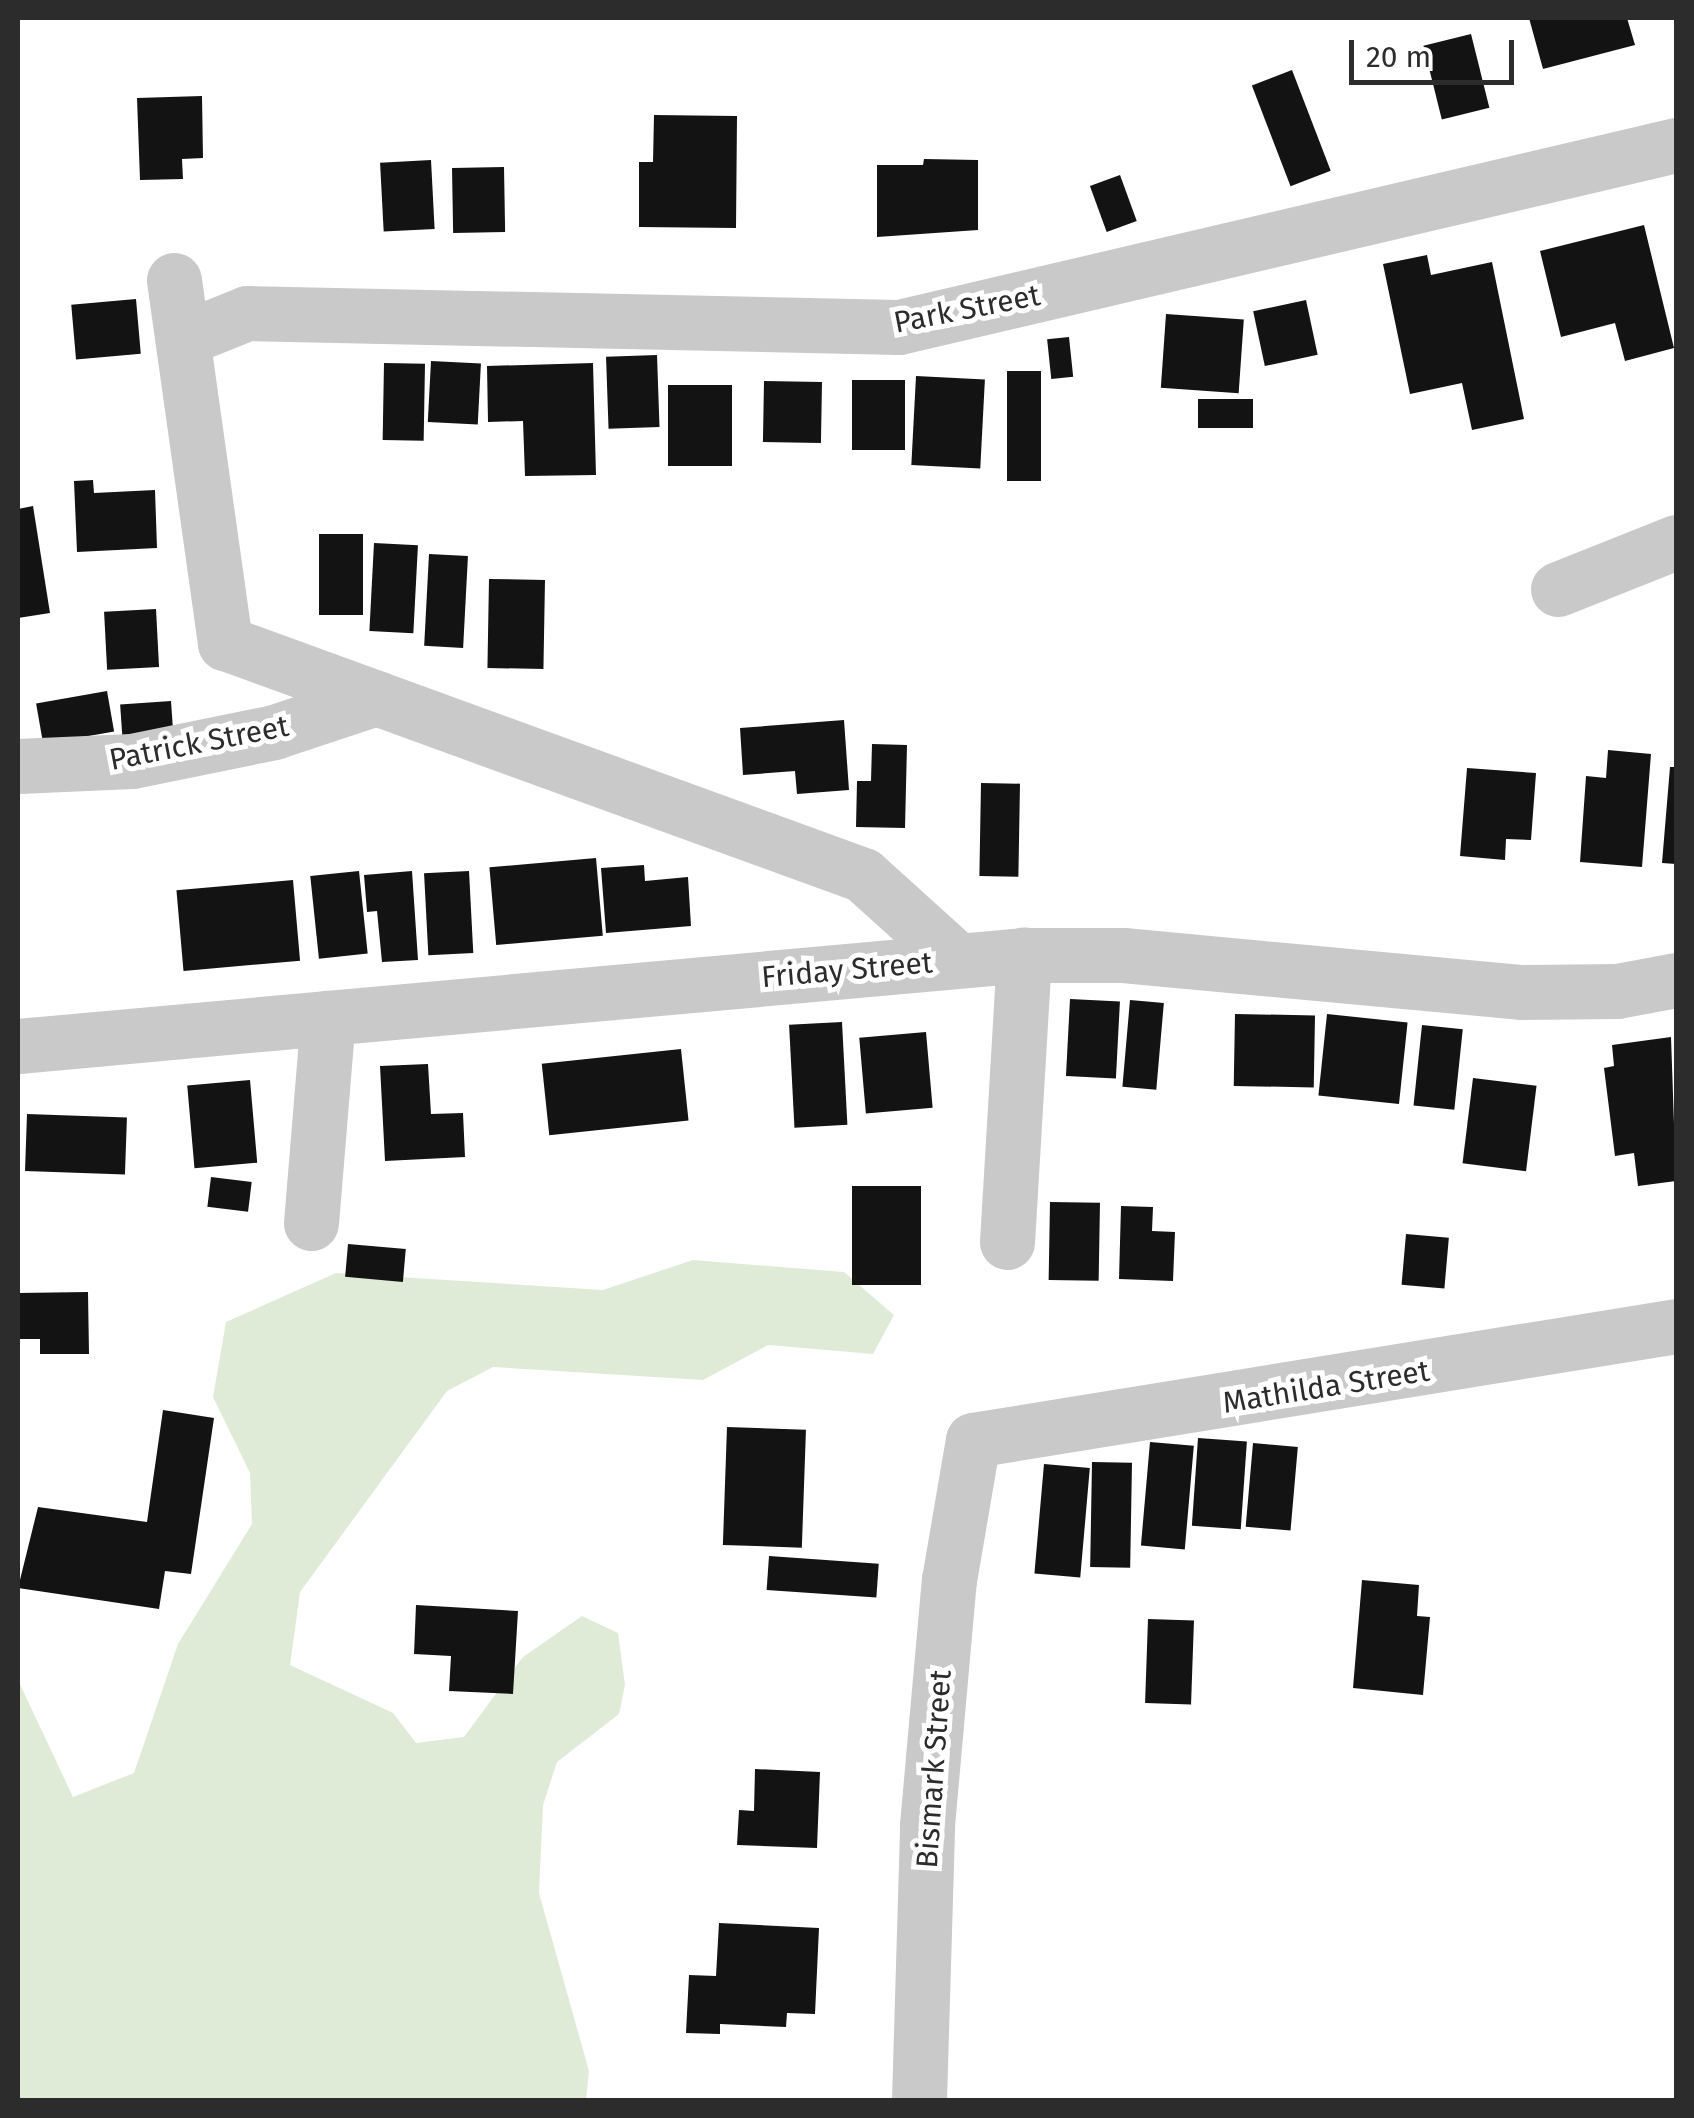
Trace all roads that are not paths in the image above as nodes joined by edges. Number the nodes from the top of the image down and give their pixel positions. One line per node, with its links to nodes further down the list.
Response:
1 (1676, 145): 3 (street, Park Street)
2 (174, 280): 3 (street)
3 (185, 338): 6 (street)
4 (1676, 542): 5 (street)
5 (1558, 588)
6 (376, 698): 7 (street, Patrick Street); 9 (street)
7 (18, 766)
8 (1024, 954): 9 (street, Friday Street); 10 (street, Friday Street); 14 (street)
9 (957, 960): 11 (street, Friday Street)
10 (1676, 980)
11 (328, 1018): 12 (street, Friday Street); 13 (street)
12 (18, 1046)
13 (311, 1223)
14 (1007, 1242)
15 (1676, 1326): 16 (street, Mathilda Street)
16 (973, 1440): 17 (street, Bismark Street)
17 (919, 2100)

